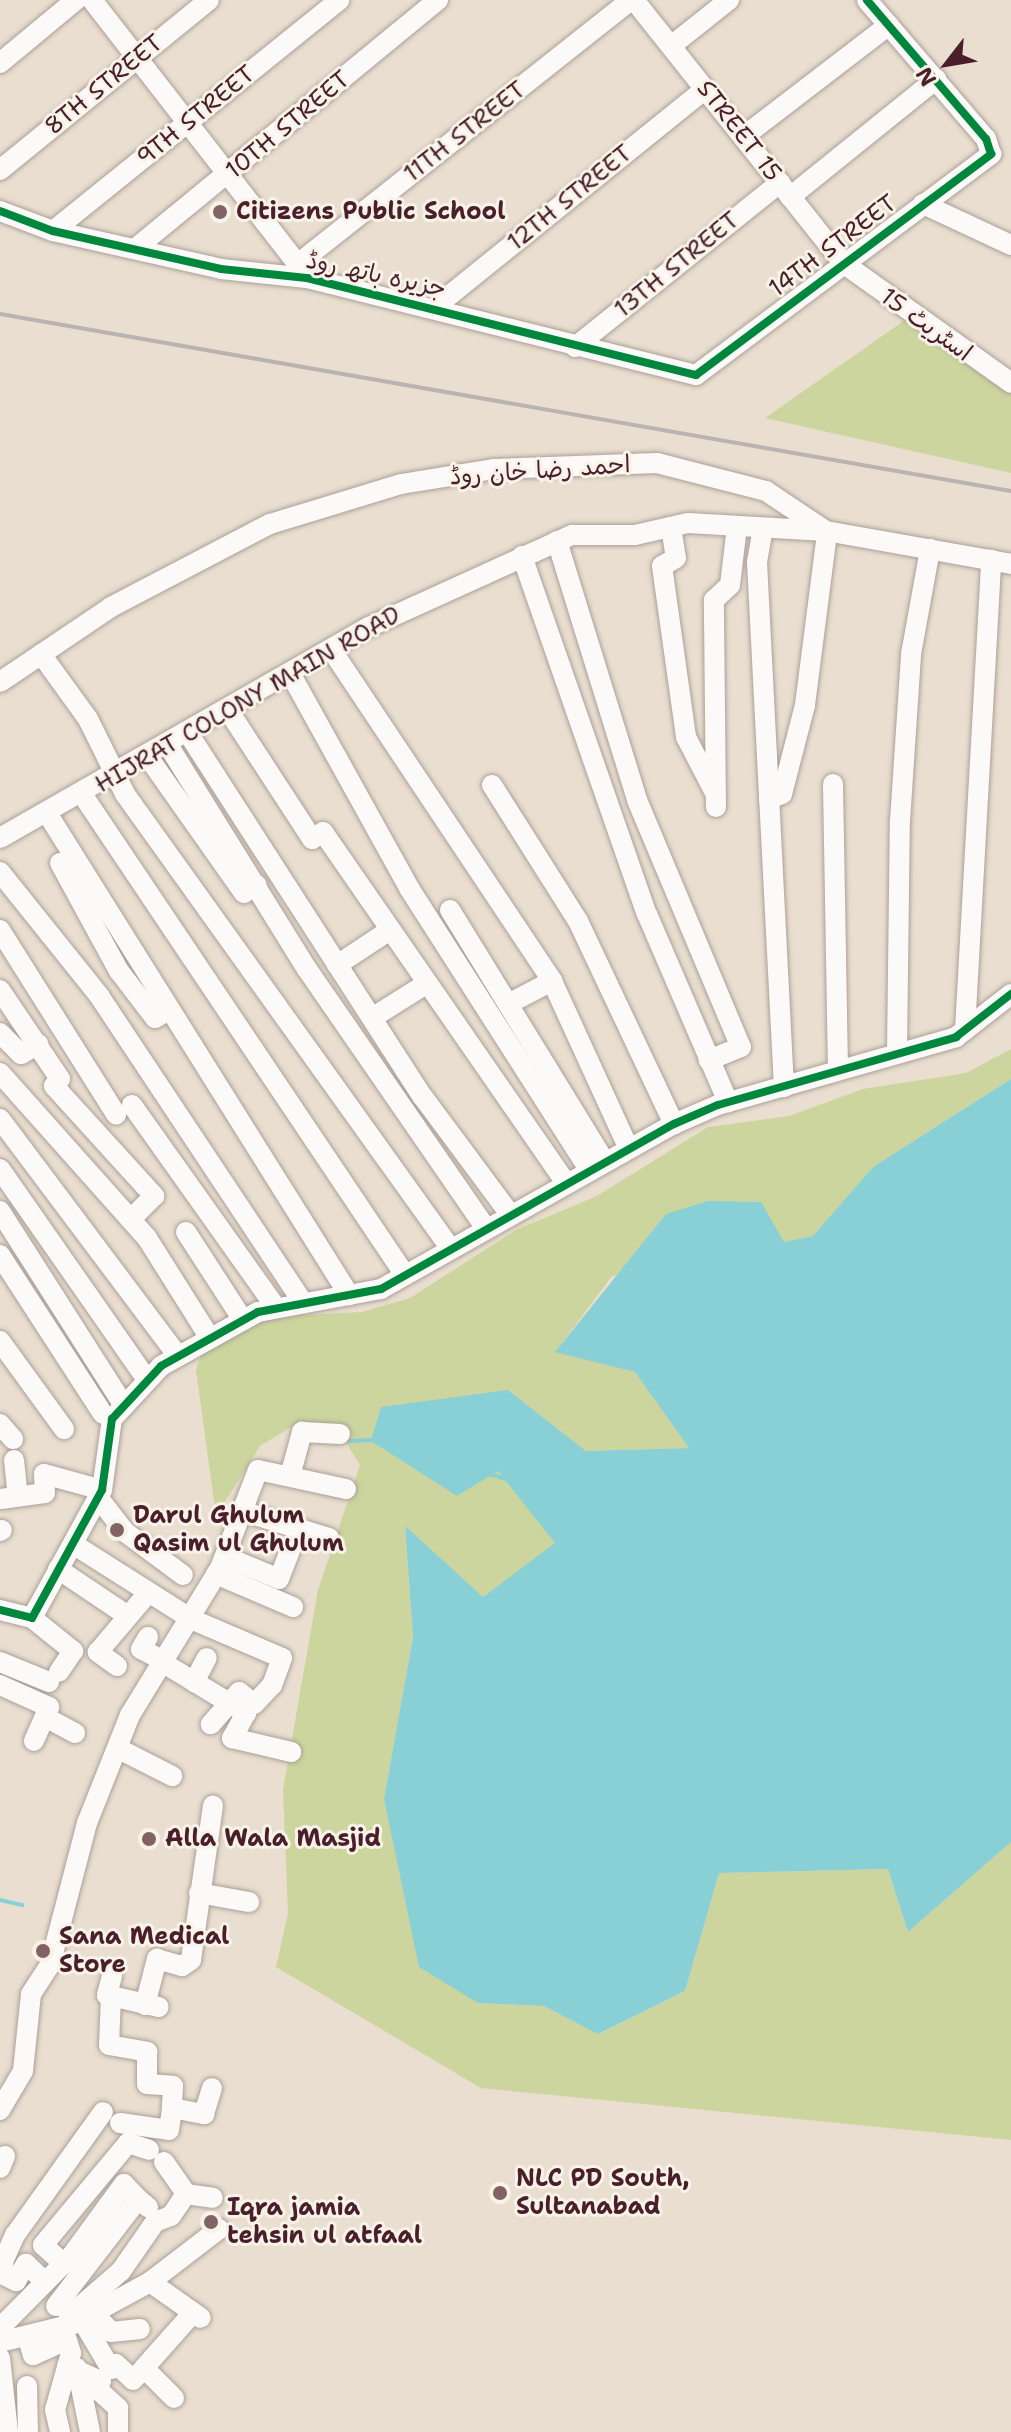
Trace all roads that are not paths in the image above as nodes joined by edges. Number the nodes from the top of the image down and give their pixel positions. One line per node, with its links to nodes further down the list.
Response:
1 (76, 0): 12 (street)
2 (92, 0): 11 (street)
3 (209, 0): 11 (street, 8TH STREET)
4 (339, 0): 15 (street, 9TH STREET)
5 (438, 0): 18 (street, 10TH STREET)
6 (632, 0): 10 (street, STREET 15); 26 (street, 11TH STREET)
7 (729, 0): 10 (street)
8 (867, 0): 9 (street)
9 (889, 25): 13 (street); 16 (street)
10 (671, 46): 14 (street, STREET 15)
11 (138, 58): 15 (street); 17 (street, 8TH STREET)
12 (0, 63)
13 (936, 79): 19 (street, 13TH STREET); 20 (street, 14TH STREET)
14 (705, 89): 16 (street, STREET 15); 27 (street, 12TH STREET)
15 (188, 122): 18 (street); 22 (street, 9TH STREET)
16 (743, 137): 19 (street, STREET 15)
17 (0, 170)
18 (229, 175): 24 (street, 10TH STREET); 26 (street)
19 (785, 190): 25 (street, STREET 15); 28 (street, 13TH STREET)
20 (923, 204): 23 (street); 25 (street, 14TH STREET)
21 (0, 211): 22 (street, جزیرہ باتھ روڈ)
22 (53, 231): 24 (street, جزیرہ باتھ روڈ)
23 (1011, 245)
24 (136, 248): 26 (street, جزیرہ باتھ روڈ)
25 (843, 263): 29 (street, 14TH STREET); 30 (street, اسٹریٹ 15)
26 (303, 270): 27 (street, جزیرہ باتھ روڈ)
27 (435, 307): 28 (street, جزیرہ باتھ روڈ)
28 (575, 347): 29 (street, جزیرہ باتھ روڈ)
29 (696, 375)
30 (1011, 383)
31 (737, 526): 32 (street, HIJRAT COLONY MAIN ROAD); 32 (street); 33 (street, HIJRAT COLONY MAIN ROAD)
32 (671, 527): 35 (street, HIJRAT COLONY MAIN ROAD)
33 (763, 528): 34 (street, HIJRAT COLONY MAIN ROAD); 51 (street)
34 (826, 533): 36 (street, HIJRAT COLONY MAIN ROAD); 40 (street, احمد رضا خان روڈ); 51 (street)
35 (557, 541): 37 (street, HIJRAT COLONY MAIN ROAD); 70 (street)
36 (930, 549): 38 (street, HIJRAT COLONY MAIN ROAD); 69 (street)
37 (522, 556): 39 (street, HIJRAT COLONY MAIN ROAD); 70 (street)
38 (1001, 562): 66 (street)
39 (331, 649): 41 (street, HIJRAT COLONY MAIN ROAD); 60 (street)
40 (41, 654): 42 (street, احمد رضا خان روڈ); 47 (street)
41 (290, 673): 43 (street, HIJRAT COLONY MAIN ROAD); 78 (street)
42 (0, 682)
43 (228, 710): 44 (street, HIJRAT COLONY MAIN ROAD); 58 (street)
44 (188, 733): 45 (street, HIJRAT COLONY MAIN ROAD); 59 (street)
45 (168, 745): 46 (street, HIJRAT COLONY MAIN ROAD); 55 (street)
46 (148, 757): 47 (street, HIJRAT COLONY MAIN ROAD); 55 (street)
47 (116, 776): 50 (street, HIJRAT COLONY MAIN ROAD); 86 (street)
48 (833, 784): 71 (street)
49 (492, 785): 76 (street)
50 (82, 794): 52 (street, HIJRAT COLONY MAIN ROAD); 88 (street)
51 (769, 799): 73 (street)
52 (41, 816): 53 (street, HIJRAT COLONY MAIN ROAD); 89 (street)
53 (0, 838)
54 (0, 872): 90 (street)
55 (257, 885): 84 (street)
56 (450, 910): 64 (street)
57 (0, 930): 91 (street)
58 (387, 932): 59 (street); 61 (street)
59 (337, 965): 65 (street)
60 (552, 981): 64 (street); 77 (street)
61 (426, 984): 65 (street); 80 (street)
62 (0, 990): 68 (street)
63 (1011, 994): 66 (street)
64 (508, 1004): 78 (street)
65 (372, 1018): 82 (street)
66 (965, 1030): 69 (street)
67 (0, 1033): 68 (street)
68 (38, 1044): 83 (street)
69 (897, 1053): 71 (street)
70 (708, 1060): 74 (street)
71 (838, 1070): 73 (street)
72 (0, 1073): 83 (street)
73 (784, 1087): 74 (street)
74 (728, 1102): 76 (street)
75 (0, 1119): 95 (street)
76 (674, 1124): 77 (street)
77 (628, 1147): 78 (street)
78 (596, 1164): 80 (street)
79 (0, 1169): 96 (street)
80 (565, 1181): 82 (street)
81 (0, 1211): 97 (street)
82 (510, 1214): 84 (street)
83 (131, 1219): 93 (street)
84 (486, 1228): 86 (street)
85 (186, 1232): 92 (street)
86 (451, 1249): 88 (street)
87 (0, 1255): 98 (street)
88 (405, 1275): 89 (street)
89 (349, 1295): 90 (street)
90 (303, 1303): 91 (street)
91 (276, 1308): 92 (street)
92 (243, 1320): 93 (street)
93 (210, 1338): 95 (street)
94 (0, 1341): 99 (street)
95 (178, 1356): 96 (street)
96 (147, 1380): 97 (street)
97 (124, 1406): 98 (street)
98 (106, 1419): 104 (street)
99 (64, 1429)
100 (340, 1434): 102 (street)
101 (14, 1460): 105 (street)
102 (290, 1476): 103 (street); 106 (street)
103 (346, 1489)
104 (100, 1491): 105 (street); 108 (street); 112 (street)
105 (3, 1511)
106 (245, 1512): 107 (street); 110 (street)
107 (329, 1538)
108 (73, 1544): 111 (street); 113 (street)
109 (290, 1550): 110 (street)
110 (221, 1566): 114 (street); 118 (street)
111 (58, 1569): 116 (street); 117 (street)
112 (183, 1575)
113 (148, 1593): 116 (street); 118 (street)
114 (293, 1607)
115 (1, 1608): 117 (street)
116 (128, 1616): 123 (street)
117 (32, 1618): 122 (street)
118 (191, 1619): 121 (street); 126 (street)
119 (148, 1637): 121 (street)
120 (207, 1658): 124 (street)
121 (162, 1661): 124 (street); 131 (street)
122 (0, 1662)
123 (117, 1666)
124 (194, 1682): 126 (street)
125 (0, 1685): 127 (street)
126 (229, 1703): 128 (street); 132 (street)
127 (45, 1717): 129 (street); 130 (street)
128 (211, 1724)
129 (75, 1733)
130 (34, 1741)
131 (117, 1748): 133 (street); 139 (street)
132 (291, 1752)
133 (172, 1776)
134 (213, 1806): 135 (street)
135 (199, 1893): 136 (street); 138 (street)
136 (249, 1902)
137 (212, 2088): 138 (street)
138 (172, 2108): 146 (street)
139 (0, 2110)
140 (186, 2194): 141 (street); 143 (street); 145 (street)
141 (213, 2198)
142 (138, 2199): 143 (street); 145 (street); 149 (street)
143 (160, 2218): 150 (street)
144 (219, 2229): 148 (street)
145 (64, 2264): 147 (street)
146 (3, 2273): 147 (street)
147 (45, 2282): 151 (street)
148 (150, 2282): 150 (street); 158 (street)
149 (56, 2306)
150 (83, 2319): 152 (street); 153 (street); 154 (street)
151 (0, 2328)
152 (140, 2329)
153 (28, 2339): 155 (street); 157 (street)
154 (93, 2341): 157 (street); 158 (street)
155 (0, 2342)
156 (0, 2358): 161 (street)
157 (72, 2362): 163 (street); 164 (street); 165 (street)
158 (144, 2368): 160 (street)
159 (27, 2386): 162 (street)
160 (174, 2398)
161 (8, 2432)
162 (28, 2432)
163 (60, 2432)
164 (90, 2432)
165 (118, 2432)

